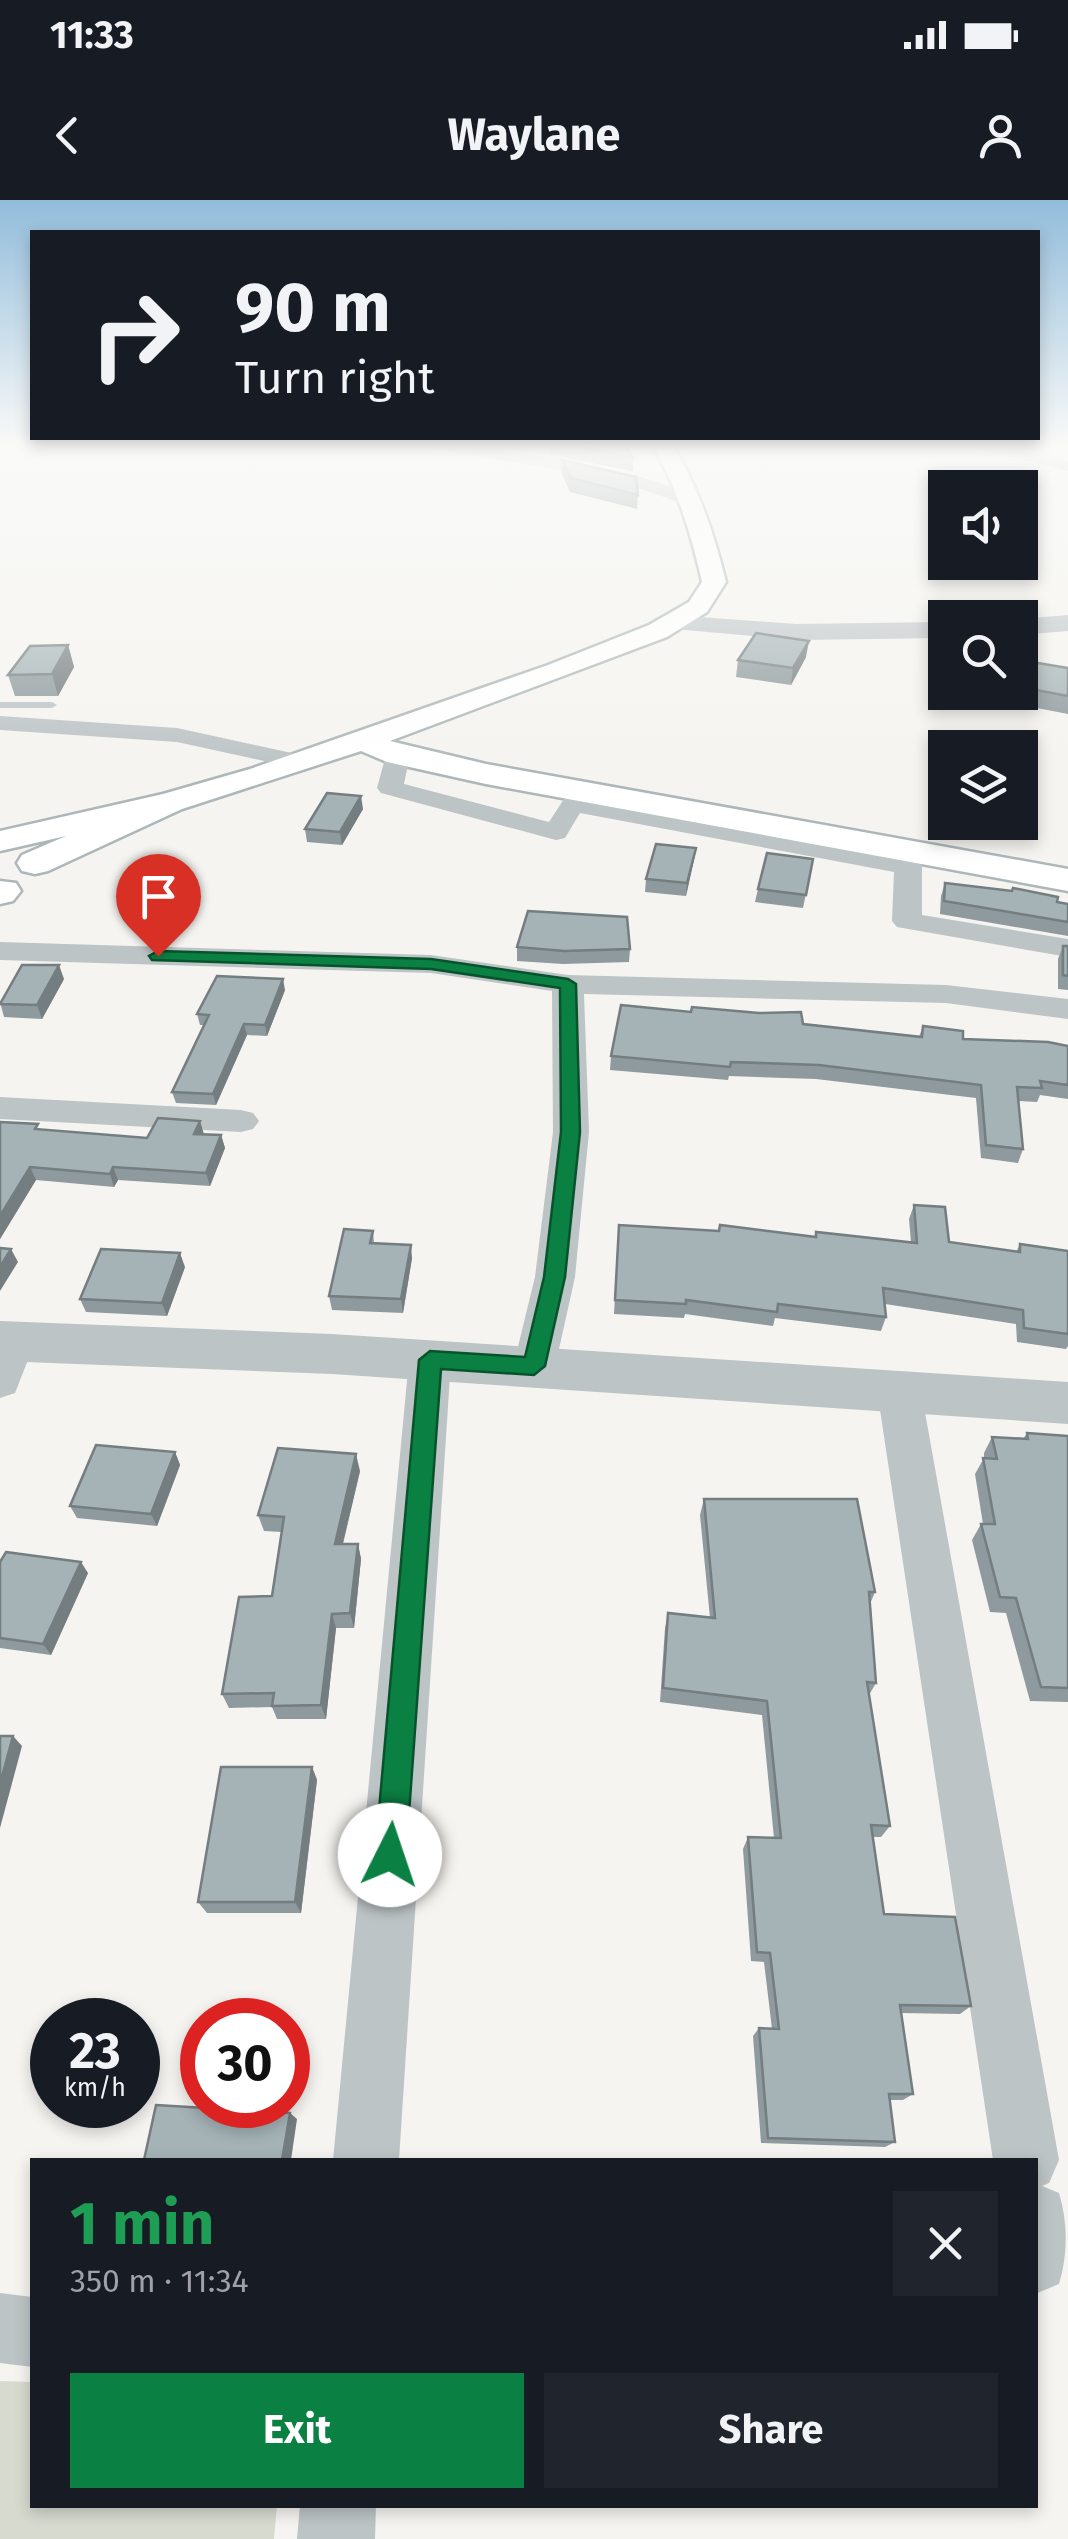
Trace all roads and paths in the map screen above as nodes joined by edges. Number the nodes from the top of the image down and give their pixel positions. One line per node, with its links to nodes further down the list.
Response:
1 (707, 552): 3 (main road)
2 (1068, 623): 4 (street)
3 (672, 624): 5 (street); 8 (main road)
4 (1038, 625)
5 (928, 630)
6 (0, 705): 7 (lane)
7 (52, 705)
8 (415, 722): 10 (main road); 15 (main road)
9 (0, 724): 12 (street)
10 (362, 740): 11 (main road); 12 (main road)
11 (398, 755): 17 (main road); 19 (street)
12 (301, 762): 13 (main road)
13 (170, 802): 14 (main road); 16 (main road)
14 (0, 842): 16 (main road)
15 (1068, 862)
16 (35, 863): 18 (main road)
17 (1068, 880)
18 (1, 892)
19 (1068, 948)
20 (0, 951): 21 (street)
21 (568, 984): 22 (street); 27 (street)
22 (1068, 1009)
23 (0, 1108): 24 (street)
24 (241, 1121)
25 (5, 1355): 26 (street)
26 (430, 1360): 27 (street); 30 (street)
27 (534, 1366): 28 (street)
28 (900, 1390): 29 (street); 31 (street)
29 (1068, 1404)
30 (366, 2158)
31 (1026, 2158)
32 (0, 2328): 33 (street)
33 (30, 2332)
34 (338, 2508): 35 (street)
35 (336, 2539)

